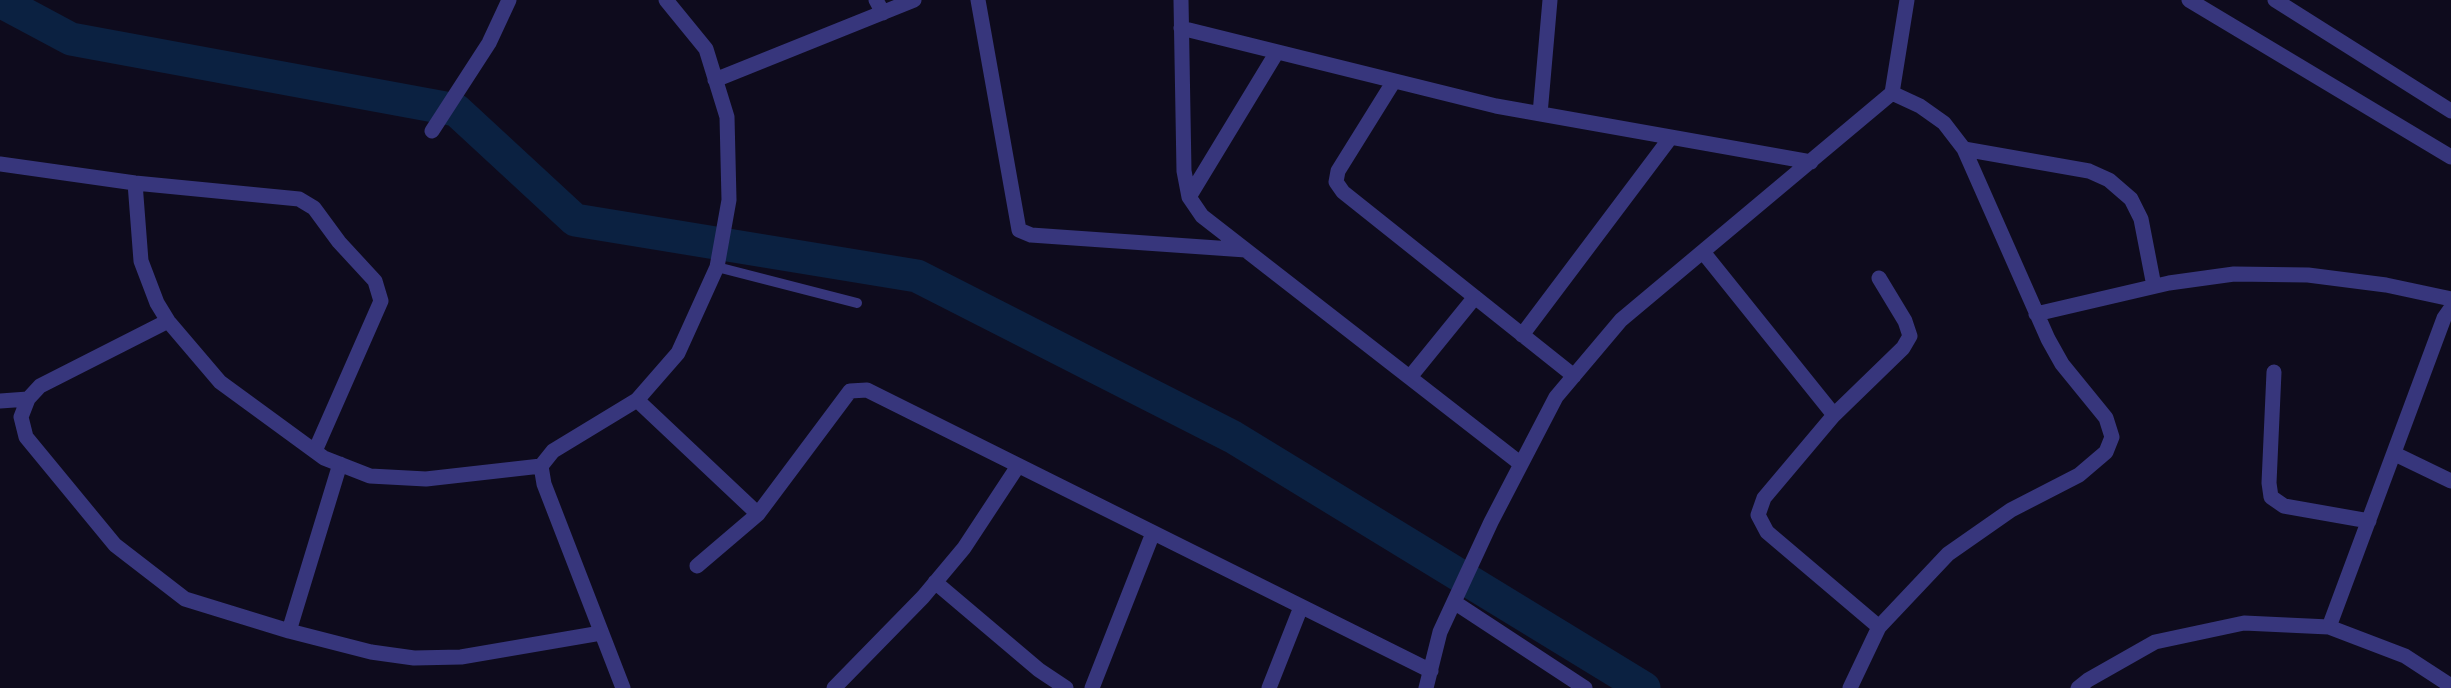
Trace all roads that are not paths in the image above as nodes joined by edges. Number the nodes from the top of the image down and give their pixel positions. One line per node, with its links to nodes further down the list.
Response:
1 (509, 0): 18 (street)
2 (666, 0): 13 (street)
3 (914, 0): 10 (street)
4 (978, 0): 26 (street)
5 (1181, 0): 11 (street)
6 (1550, 0): 17 (street)
7 (1907, 0): 15 (street)
8 (2189, 0): 21 (street)
9 (2275, 0): 16 (street)
10 (880, 7): 13 (street)
11 (1181, 28): 12 (street); 25 (street)
12 (1277, 52): 14 (street); 25 (street)
13 (716, 80): 28 (street)
14 (1394, 81): 17 (street); 31 (street)
15 (1892, 93): 20 (street); 22 (street)
16 (2451, 111)
17 (1540, 114): 19 (street)
18 (432, 132)
19 (1671, 137): 22 (street); 37 (street)
20 (1964, 149): 30 (street); 35 (street)
21 (2451, 157)
22 (1811, 162): 27 (street)
23 (0, 164): 24 (street)
24 (135, 183): 36 (street); 45 (street)
25 (1189, 196): 26 (street)
26 (1246, 250): 40 (street)
27 (1703, 252): 39 (street); 44 (street)
28 (717, 267): 33 (lane); 42 (street)
29 (1879, 278): 44 (street)
30 (2154, 286): 32 (street); 35 (street)
31 (1475, 297): 37 (street); 40 (street)
32 (2451, 299)
33 (857, 303)
34 (2451, 308): 46 (street)
35 (2036, 314): 59 (street)
36 (168, 321): 41 (street); 45 (street)
37 (1522, 335): 39 (street)
38 (2274, 372): 53 (street)
39 (1574, 376): 48 (street)
40 (1410, 377): 48 (street)
41 (28, 399): 43 (street); 61 (street)
42 (637, 400): 49 (street); 52 (street)
43 (0, 401)
44 (1834, 415): 59 (street)
45 (315, 452): 47 (street)
46 (2395, 454): 51 (street); 53 (street)
47 (340, 464): 49 (street); 61 (street)
48 (1521, 464): 57 (street)
49 (541, 466): 62 (street)
50 (1018, 466): 52 (street); 54 (street); 56 (street)
51 (2451, 481)
52 (758, 514): 55 (street)
53 (2369, 521): 60 (street)
54 (1153, 533): 58 (street); 68 (street)
55 (697, 566)
56 (936, 582): 66 (street); 67 (street)
57 (1454, 602): 63 (street); 71 (street)
58 (1301, 607): 63 (street); 69 (street)
59 (1880, 627): 72 (street)
60 (2329, 627): 64 (street); 73 (street)
61 (289, 631): 62 (street)
62 (601, 633): 65 (street)
63 (1431, 671): 70 (street)
64 (2451, 686)
65 (623, 688)
66 (834, 688)
67 (1066, 688)
68 (1092, 688)
69 (1269, 688)
70 (1426, 688)
71 (1585, 688)
72 (1850, 688)
73 (2078, 688)

